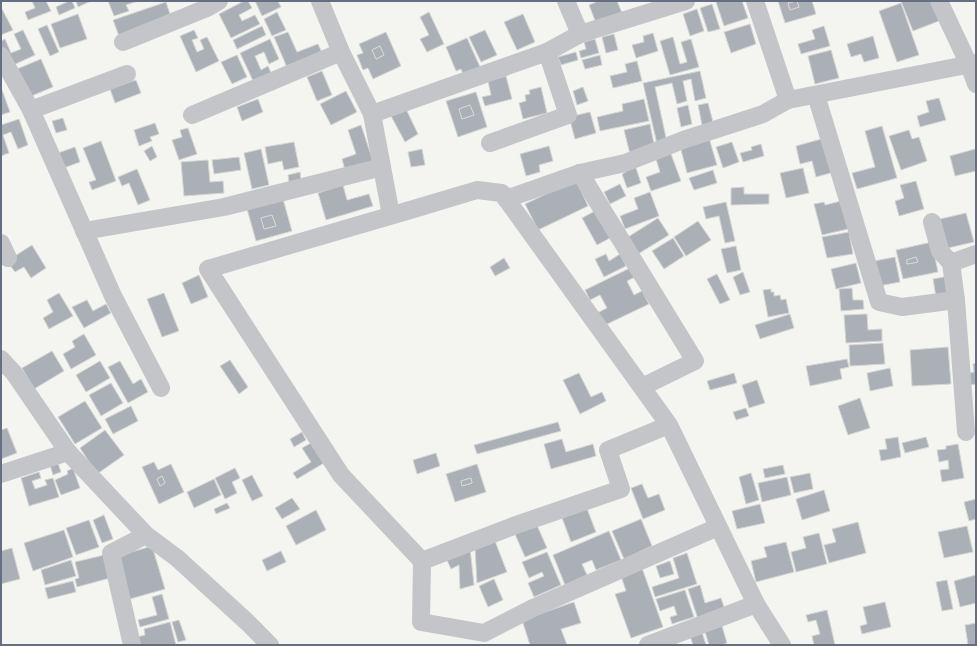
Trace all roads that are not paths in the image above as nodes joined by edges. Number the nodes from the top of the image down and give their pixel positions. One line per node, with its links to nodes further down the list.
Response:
1 (219, 1): 8 (street)
2 (320, 1): 9 (street)
3 (566, 1): 7 (street)
4 (686, 1): 7 (street)
5 (756, 1): 16 (street)
6 (939, 1): 12 (street)
7 (580, 34): 10 (street)
8 (123, 42)
9 (341, 52): 18 (street); 19 (street)
10 (547, 52): 18 (street); 20 (street)
11 (1, 56): 17 (street)
12 (972, 64): 14 (street); 15 (street)
13 (127, 74): 17 (street)
14 (976, 84)
15 (816, 95): 16 (street); 29 (street)
16 (788, 100): 22 (street)
17 (31, 110): 26 (street)
18 (372, 114): 21 (street)
19 (192, 115)
20 (490, 143)
21 (382, 167): 24 (street); 26 (street)
22 (580, 173): 23 (street); 31 (street)
23 (506, 199): 24 (street); 31 (street)
24 (390, 215): 40 (street)
25 (932, 222): 28 (street)
26 (84, 231): 32 (street)
27 (976, 254): 28 (street)
28 (951, 263): 29 (street)
29 (956, 300): 33 (street)
30 (1, 359): 36 (street)
31 (642, 387): 34 (street)
32 (162, 388)
33 (969, 395): 35 (street)
34 (669, 425): 38 (street); 40 (street)
35 (966, 432)
36 (68, 452): 37 (street); 39 (street)
37 (1, 474)
38 (718, 527): 40 (street); 41 (street)
39 (146, 535): 42 (street); 43 (street)
40 (422, 561)
41 (756, 604): 44 (street); 45 (street)
42 (132, 645)
43 (270, 645)
44 (648, 645)
45 (782, 645)

